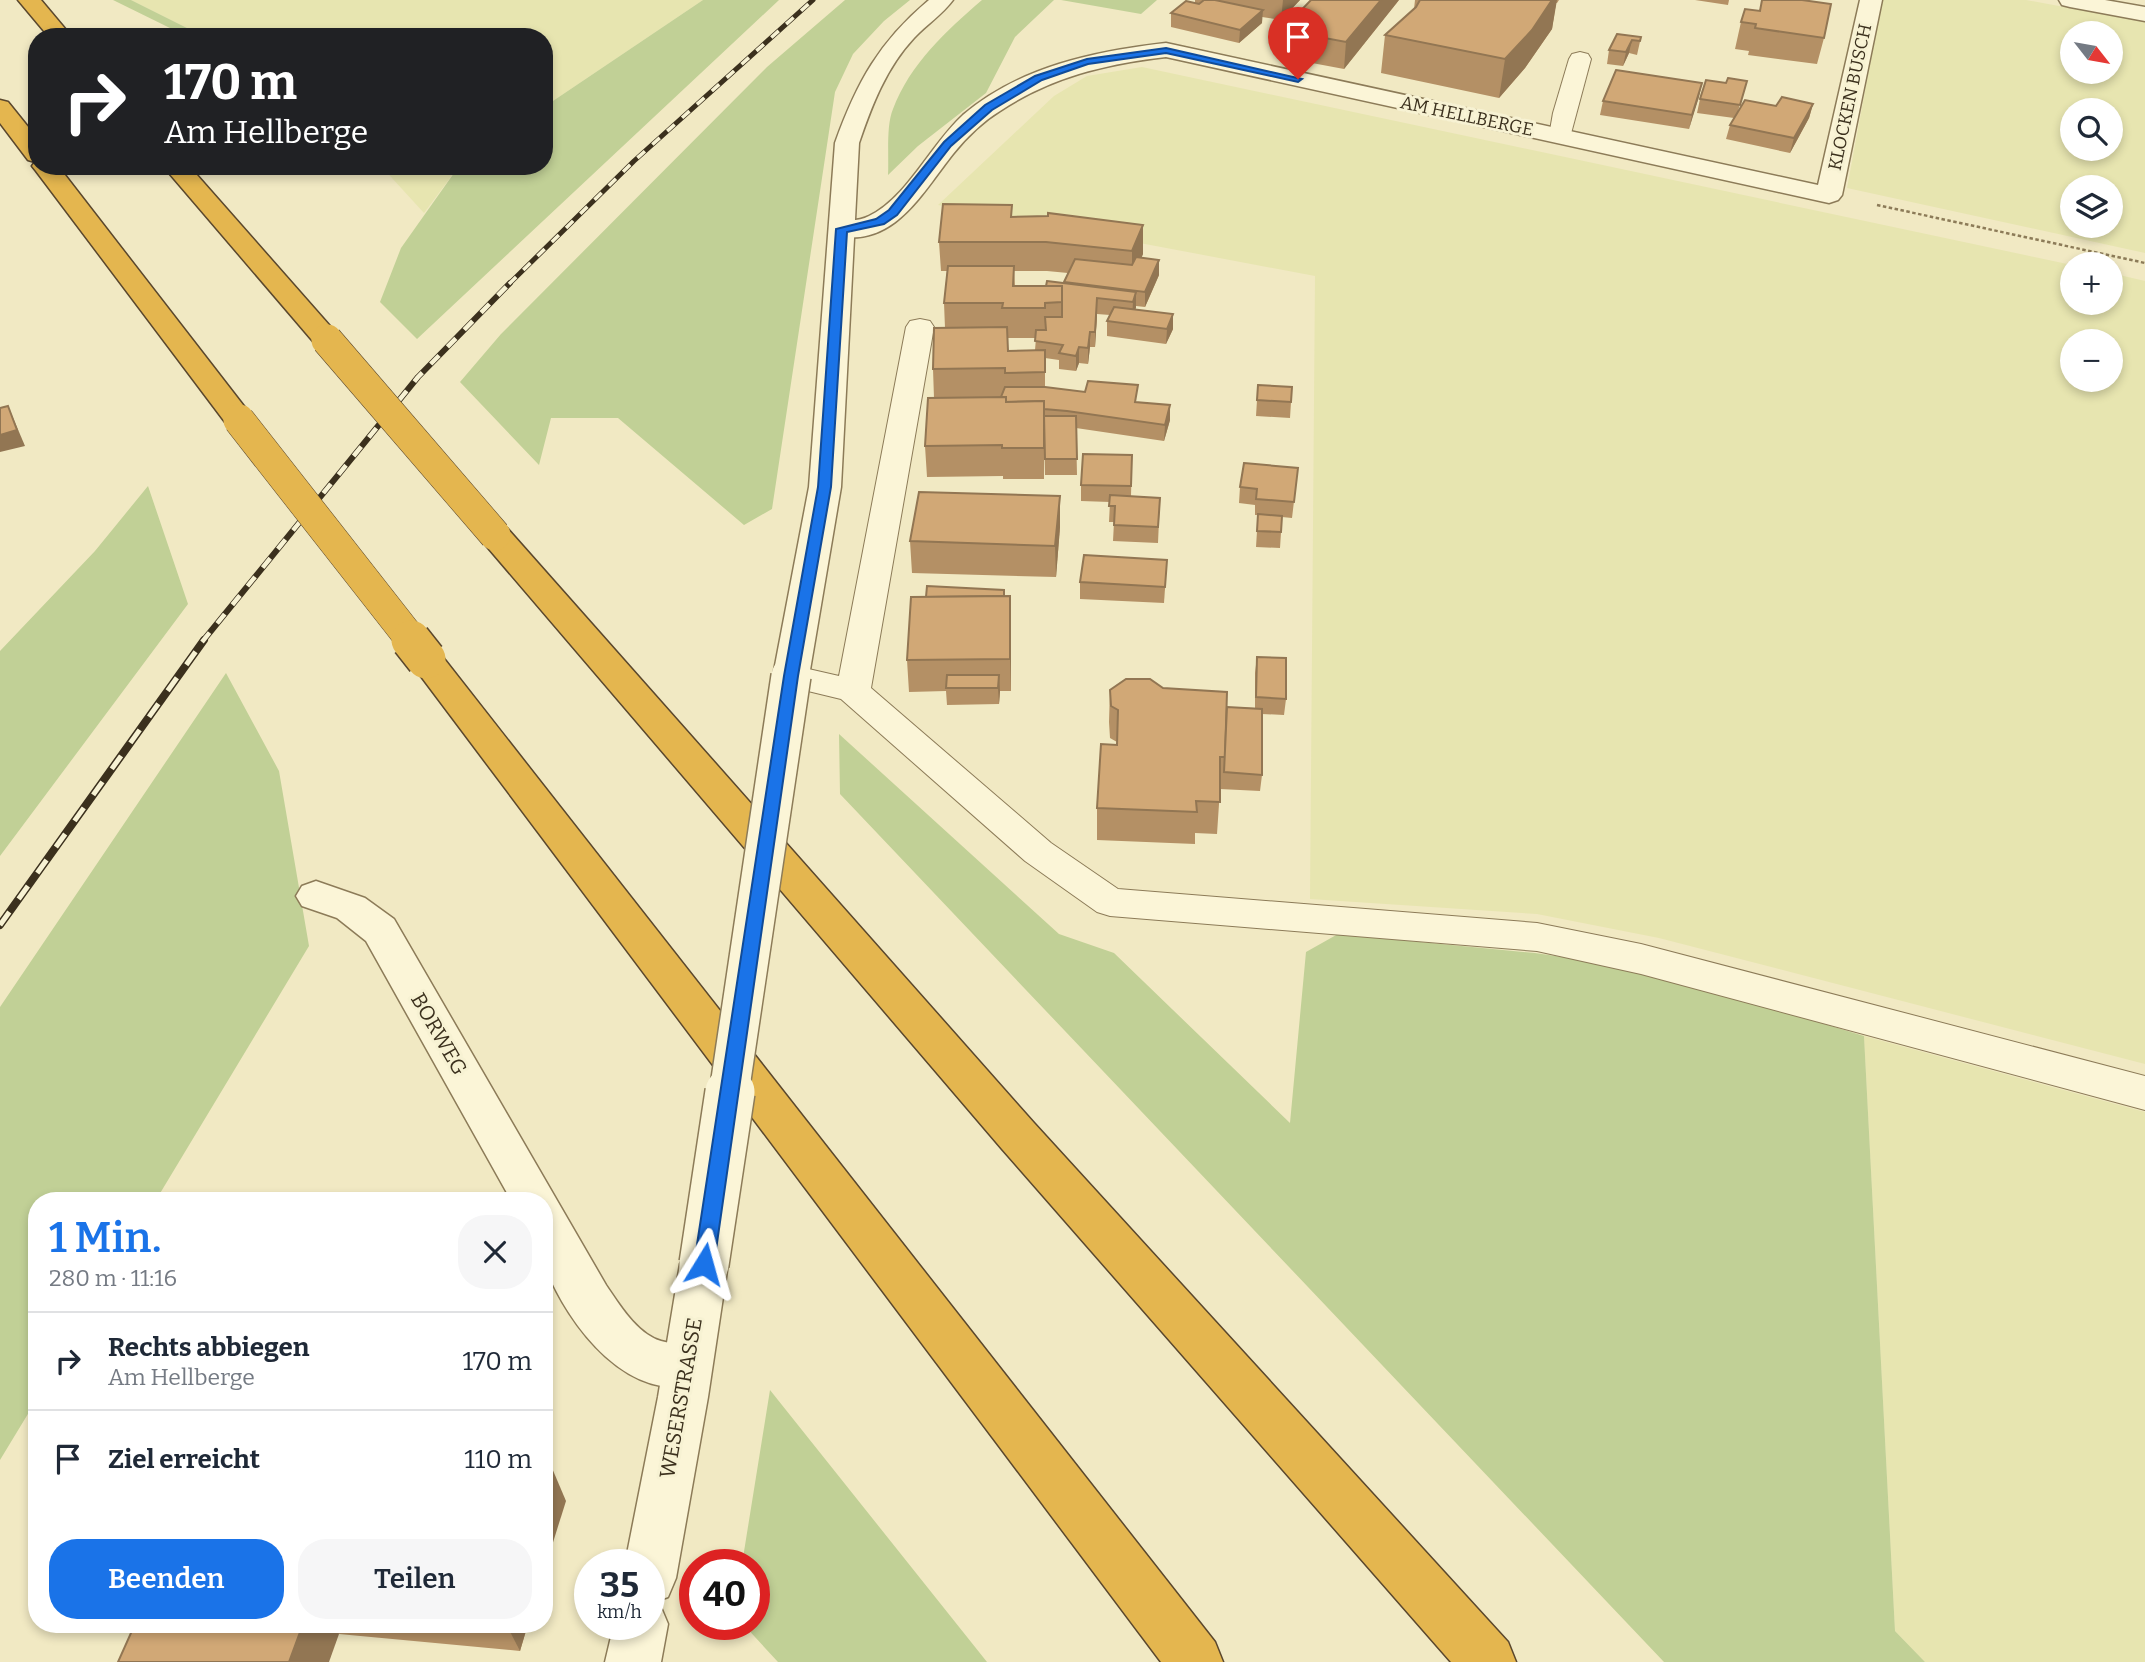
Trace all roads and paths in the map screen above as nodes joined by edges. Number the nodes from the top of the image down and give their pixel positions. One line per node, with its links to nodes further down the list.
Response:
1 (29, 0): 6 (highway)
2 (942, 0): 14 (street, WESERSTRASSE)
3 (1871, 0): 13 (street, KLOCKEN BUSCH)
4 (2070, 0): 5 (street)
5 (2145, 14)
6 (53, 28)
7 (1580, 59): 9 (lane)
8 (0, 107): 10 (highway)
9 (1561, 136): 13 (street, AM HELLBERGE); 14 (street, AM HELLBERGE)
10 (28, 143)
11 (52, 175): 27 (highway, bridge)
12 (183, 175): 28 (highway, bridge)
13 (1829, 195): 15 (path)
14 (842, 229): 17 (street, WESERSTRASSE)
15 (2145, 264)
16 (920, 327): 18 (lane)
17 (791, 676): 18 (lane); 23 (street, WESERSTRASSE, bridge)
18 (853, 691): 20 (lane)
19 (316, 896): 21 (street, BORWEG)
20 (2145, 1093)
21 (530, 1192)
22 (553, 1233): 23 (street)
23 (687, 1366): 24 (street, WESERSTRASSE)
24 (654, 1549)
25 (637, 1640): 26 (street)
26 (633, 1662)
27 (1195, 1662)
28 (1488, 1662)

